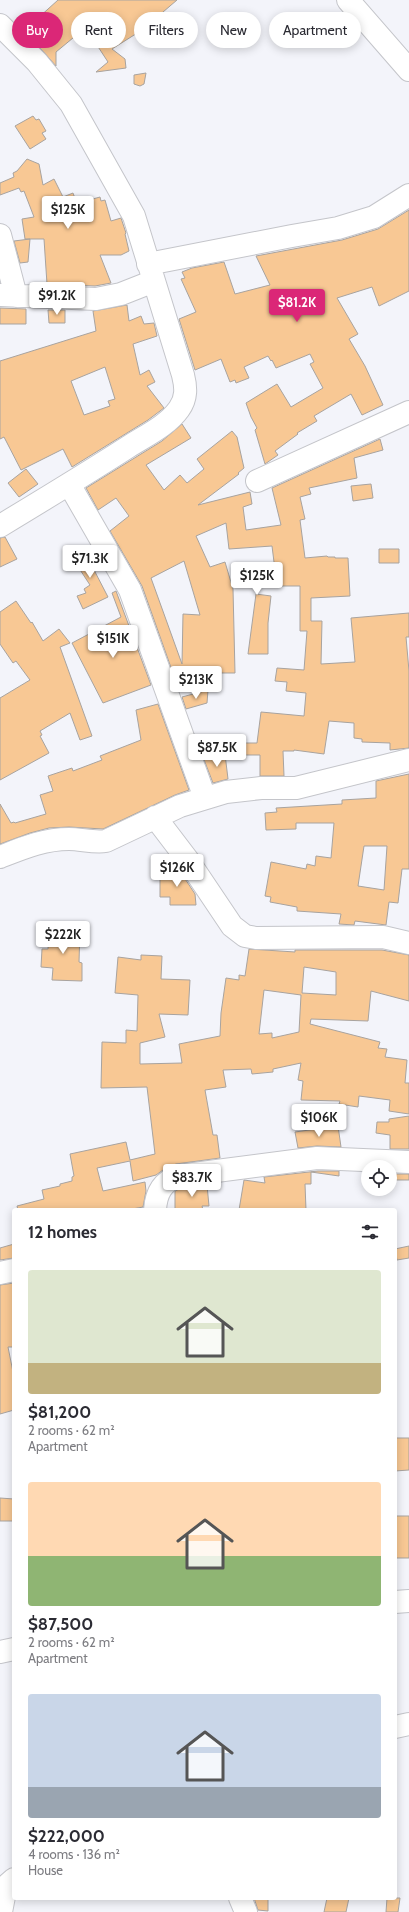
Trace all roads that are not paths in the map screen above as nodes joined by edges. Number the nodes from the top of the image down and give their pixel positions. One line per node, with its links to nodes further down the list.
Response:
1 (348, 0): 3 (street)
2 (0, 25): 6 (street)
3 (409, 70)
4 (409, 195): 6 (street)
5 (0, 235): 7 (street)
6 (151, 272): 7 (street); 10 (street)
7 (8, 296)
8 (409, 412): 9 (street)
9 (257, 481)
10 (69, 484): 11 (street); 13 (street)
11 (0, 526)
12 (409, 760): 13 (street)
13 (205, 798): 14 (street)
14 (155, 817): 15 (street); 16 (street)
15 (0, 857)
16 (409, 943)
17 (409, 1162): 18 (street)
18 (155, 1208)
19 (12, 1270): 20 (street)
20 (0, 1273)
21 (409, 1601): 22 (street)
22 (397, 1602)
23 (12, 1649): 24 (street)
24 (0, 1652)
25 (409, 1724): 26 (street)
26 (397, 1727)
27 (12, 1882): 29 (street)
28 (241, 1900): 30 (street)
29 (1, 1912)
30 (246, 1912)

